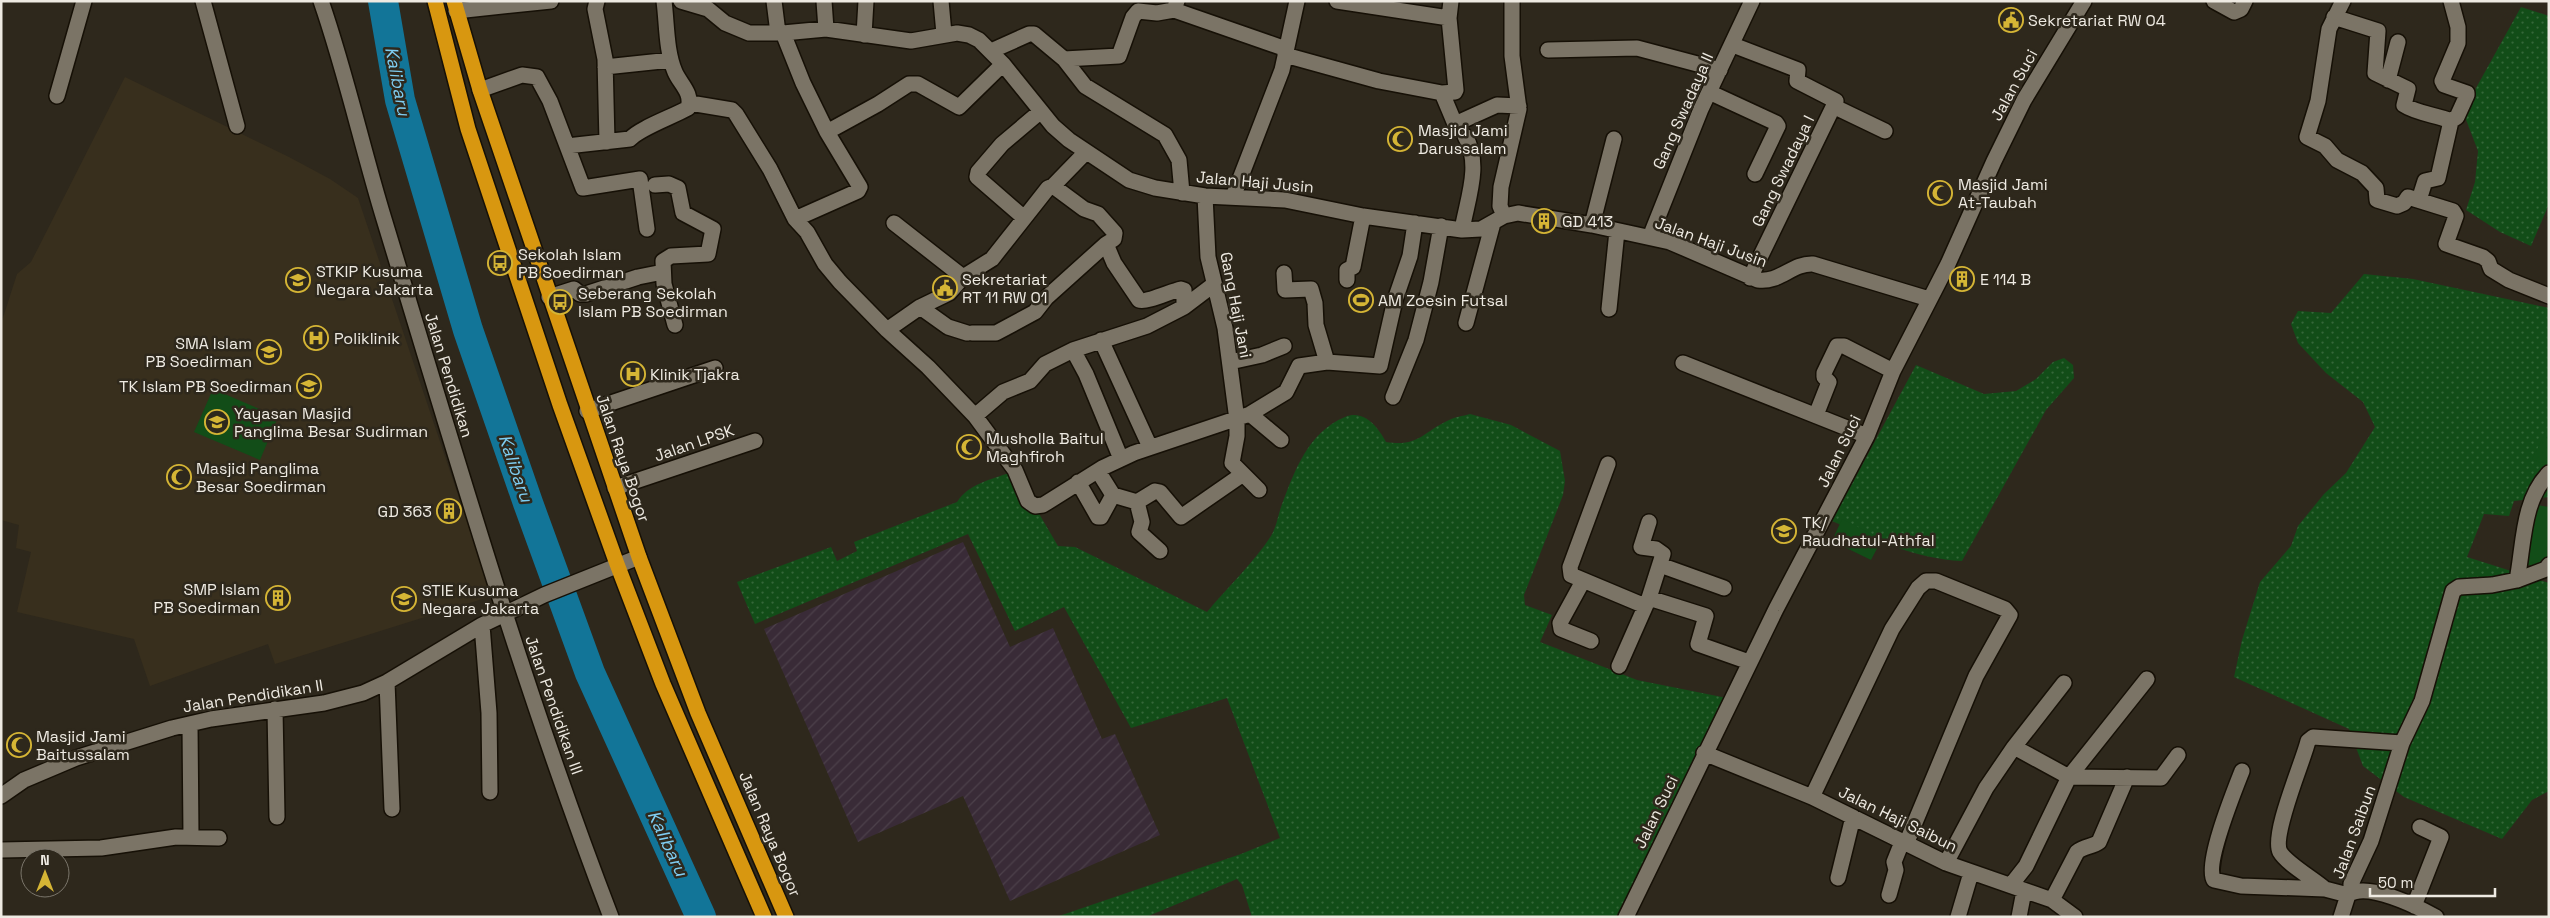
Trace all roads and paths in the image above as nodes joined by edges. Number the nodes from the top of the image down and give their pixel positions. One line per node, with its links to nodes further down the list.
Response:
1 (84, 1): 44 (street)
2 (203, 1): 50 (street)
3 (321, 1): 130 (street, Jalan Pendidikan)
4 (435, 1): 123 (highway)
5 (551, 1): 23 (street)
6 (597, 1): 38 (street)
7 (664, 1): 36 (street)
8 (681, 1): 27 (street, Jalan Haji Jusin)
9 (774, 1): 27 (street)
10 (824, 1): 26 (street)
11 (866, 1): 29 (street)
12 (941, 1): 28 (street)
13 (1297, 1): 34 (street)
14 (1336, 1): 25 (street)
15 (1452, 1): 25 (street)
16 (1512, 1): 46 (street)
17 (1752, 1): 31 (street, Gang Swadaya II)
18 (2084, 1): 86 (street, Jalan Suci)
19 (2214, 1): 20 (street)
20 (2245, 1)
21 (2452, 1): 49 (street)
22 (1176, 5): 34 (street); 35 (street)
23 (455, 6): 41 (highway, Jalan Raya Bogor)
24 (2337, 6): 40 (street); 64 (street)
25 (1449, 18): 43 (street)
26 (826, 29): 27 (street, Jalan Haji Jusin); 29 (street, Jalan Haji Jusin)
27 (781, 33): 53 (street)
28 (944, 34): 29 (street, Jalan Haji Jusin); 33 (street, Jalan Haji Jusin)
29 (864, 35)
30 (2398, 42): 40 (street)
31 (1733, 45): 39 (street, Gang Swadaya II); 47 (street)
32 (1548, 50): 39 (street)
33 (991, 51): 35 (street); 37 (street, Jalan Haji Jusin)
34 (1286, 52): 43 (street); 63 (street)
35 (1064, 59): 61 (street)
36 (672, 60): 38 (street); 45 (street)
37 (1004, 64): 48 (street, Jalan Haji Jusin); 53 (street)
38 (605, 67): 55 (street)
39 (1720, 70): 42 (street, Gang Swadaya II)
40 (2388, 80): 49 (street)
41 (480, 90): 56 (street); 85 (highway, Jalan Raya Bogor)
42 (1709, 92): 58 (street); 76 (street, Gang Swadaya II)
43 (1442, 93): 51 (street)
44 (57, 96)
45 (690, 103): 55 (street); 67 (street)
46 (1519, 106): 51 (street); 68 (street)
47 (1835, 107): 52 (street); 80 (street, Gang Swadaya I)
48 (1042, 111): 57 (street, Jalan Haji Jusin); 66 (street)
49 (2451, 121): 64 (street)
50 (238, 126)
51 (1460, 130): 74 (street)
52 (1885, 130)
53 (827, 132): 67 (street)
54 (1614, 139): 71 (street)
55 (607, 142): 56 (street)
56 (567, 146): 73 (street)
57 (1086, 152): 60 (street); 61 (street, Jalan Haji Jusin)
58 (1755, 174)
59 (655, 185): 78 (street)
60 (1053, 186): 66 (street); 77 (street)
61 (1182, 193): 62 (street, Jalan Haji Jusin)
62 (1205, 196): 63 (street, Jalan Haji Jusin); 83 (street, Gang Haji Jani)
63 (1233, 197): 65 (street, Jalan Haji Jusin)
64 (2419, 200): 84 (street)
65 (1363, 216): 70 (street, Jalan Haji Jusin); 81 (street)
66 (1023, 217): 82 (street)
67 (795, 219): 92 (street)
68 (1499, 220): 71 (street, Jalan Haji Jusin); 74 (street, Jalan Haji Jusin); 90 (street)
69 (894, 223): 82 (street)
70 (1415, 223): 72 (street, Jalan Haji Jusin); 97 (street)
71 (1592, 224): 75 (street, Jalan Haji Jusin)
72 (1441, 226): 74 (street, Jalan Haji Jusin); 101 (street)
73 (647, 229)
74 (1462, 230)
75 (1617, 231): 76 (street, Jalan Haji Jusin); 89 (street)
76 (1650, 237): 80 (street, Jalan Haji Jusin)
77 (1106, 244): 87 (street); 88 (street)
78 (663, 272): 85 (street); 91 (street)
79 (1284, 273): 97 (street)
80 (1750, 278): 86 (street, Jalan Haji Jusin)
81 (1347, 280)
82 (960, 281): 87 (street)
83 (1213, 285): 88 (street); 96 (street, Gang Haji Jani)
84 (2549, 296)
85 (549, 297): 102 (highway, Jalan Raya Bogor)
86 (1929, 299): 100 (street, Jalan Suci)
87 (920, 306): 92 (street)
88 (1184, 307): 93 (street)
89 (1609, 309)
90 (1466, 324)
91 (675, 325)
92 (887, 330): 103 (street)
93 (1101, 340): 95 (street); 109 (street)
94 (1284, 346): 96 (street)
95 (1073, 350): 103 (street); 110 (street)
96 (1230, 362): 105 (street, Gang Haji Jani)
97 (1327, 362): 105 (street)
98 (1683, 363): 104 (street)
99 (715, 368): 102 (street)
100 (1894, 371): 104 (street); 106 (street, Jalan Suci)
101 (1393, 397)
102 (588, 411): 116 (highway, Jalan Raya Bogor)
103 (976, 416): 115 (street)
104 (1816, 416): 106 (street)
105 (1243, 417): 107 (street); 109 (street); 112 (street, Gang Haji Jani)
106 (1867, 436): 133 (street, Jalan Suci)
107 (1281, 440)
108 (755, 441): 116 (street, Jalan LPSK)
109 (1150, 447): 110 (street)
110 (1121, 459): 113 (street)
111 (1608, 464): 127 (street)
112 (1237, 469): 117 (street); 119 (street)
113 (1098, 471): 115 (street); 118 (street)
114 (2549, 473): 126 (street)
115 (1078, 482): 118 (street)
116 (615, 488): 122 (highway, Jalan Raya Bogor)
117 (1259, 490)
118 (1113, 495): 119 (street)
119 (1137, 502): 121 (street)
120 (1649, 522): 124 (street)
121 (1160, 551)
122 (639, 557): 123 (street); 170 (highway, Jalan Raya Bogor)
123 (617, 564): 130 (street); 169 (highway)
124 (1660, 565): 128 (street); 129 (street)
125 (2549, 565): 126 (street)
126 (2517, 580): 140 (street, Jalan Saibun)
127 (1583, 581): 129 (street); 132 (street)
128 (1724, 588)
129 (1647, 602): 133 (street); 134 (street)
130 (504, 615): 131 (street, Jalan Pendidikan II); 168 (street, Jalan Pendidikan III)
131 (482, 625): 136 (street, Jalan Pendidikan II); 147 (street)
132 (1591, 641)
133 (1749, 662): 142 (street, Jalan Suci)
134 (1619, 666)
135 (2147, 679): 145 (street)
136 (387, 682): 138 (street, Jalan Pendidikan II); 150 (street)
137 (2064, 683): 141 (street)
138 (275, 709): 139 (street, Jalan Pendidikan II); 151 (street)
139 (190, 724): 148 (street, Jalan Pendidikan II); 154 (street)
140 (2402, 743): 162 (street); 163 (street, Jalan Saibun)
141 (2014, 747): 145 (street); 158 (street)
142 (1704, 753): 149 (street, Jalan Haji Saibun); 171 (street, Jalan Suci)
143 (2178, 755): 146 (street)
144 (2242, 771): 162 (street)
145 (2069, 777): 146 (street); 161 (street)
146 (2127, 777): 165 (street)
147 (490, 792)
148 (1, 796)
149 (1812, 797): 152 (street, Jalan Haji Saibun); 156 (street)
150 (392, 809)
151 (277, 817)
152 (1853, 817): 156 (street, Jalan Haji Saibun); 160 (street)
153 (2420, 827): 166 (street)
154 (191, 836): 155 (street); 157 (street)
155 (219, 838)
156 (1904, 843): 158 (street, Jalan Haji Saibun); 164 (street)
157 (1, 850)
158 (1946, 863): 159 (street, Jalan Haji Saibun)
159 (1971, 873): 161 (street, Jalan Haji Saibun); 172 (street)
160 (1838, 878)
161 (2017, 888): 165 (street, Jalan Haji Saibun); 173 (street)
162 (2325, 889): 163 (street)
163 (2349, 894): 166 (street); 175 (street)
164 (1889, 895)
165 (2052, 900): 174 (street, Jalan Haji Saibun)
166 (2414, 906): 167 (street)
167 (2432, 916)
168 (611, 917)
169 (764, 917)
170 (786, 917)
171 (1626, 917)
172 (1958, 917)
173 (2019, 917)
174 (2076, 917)
175 (2341, 917)

